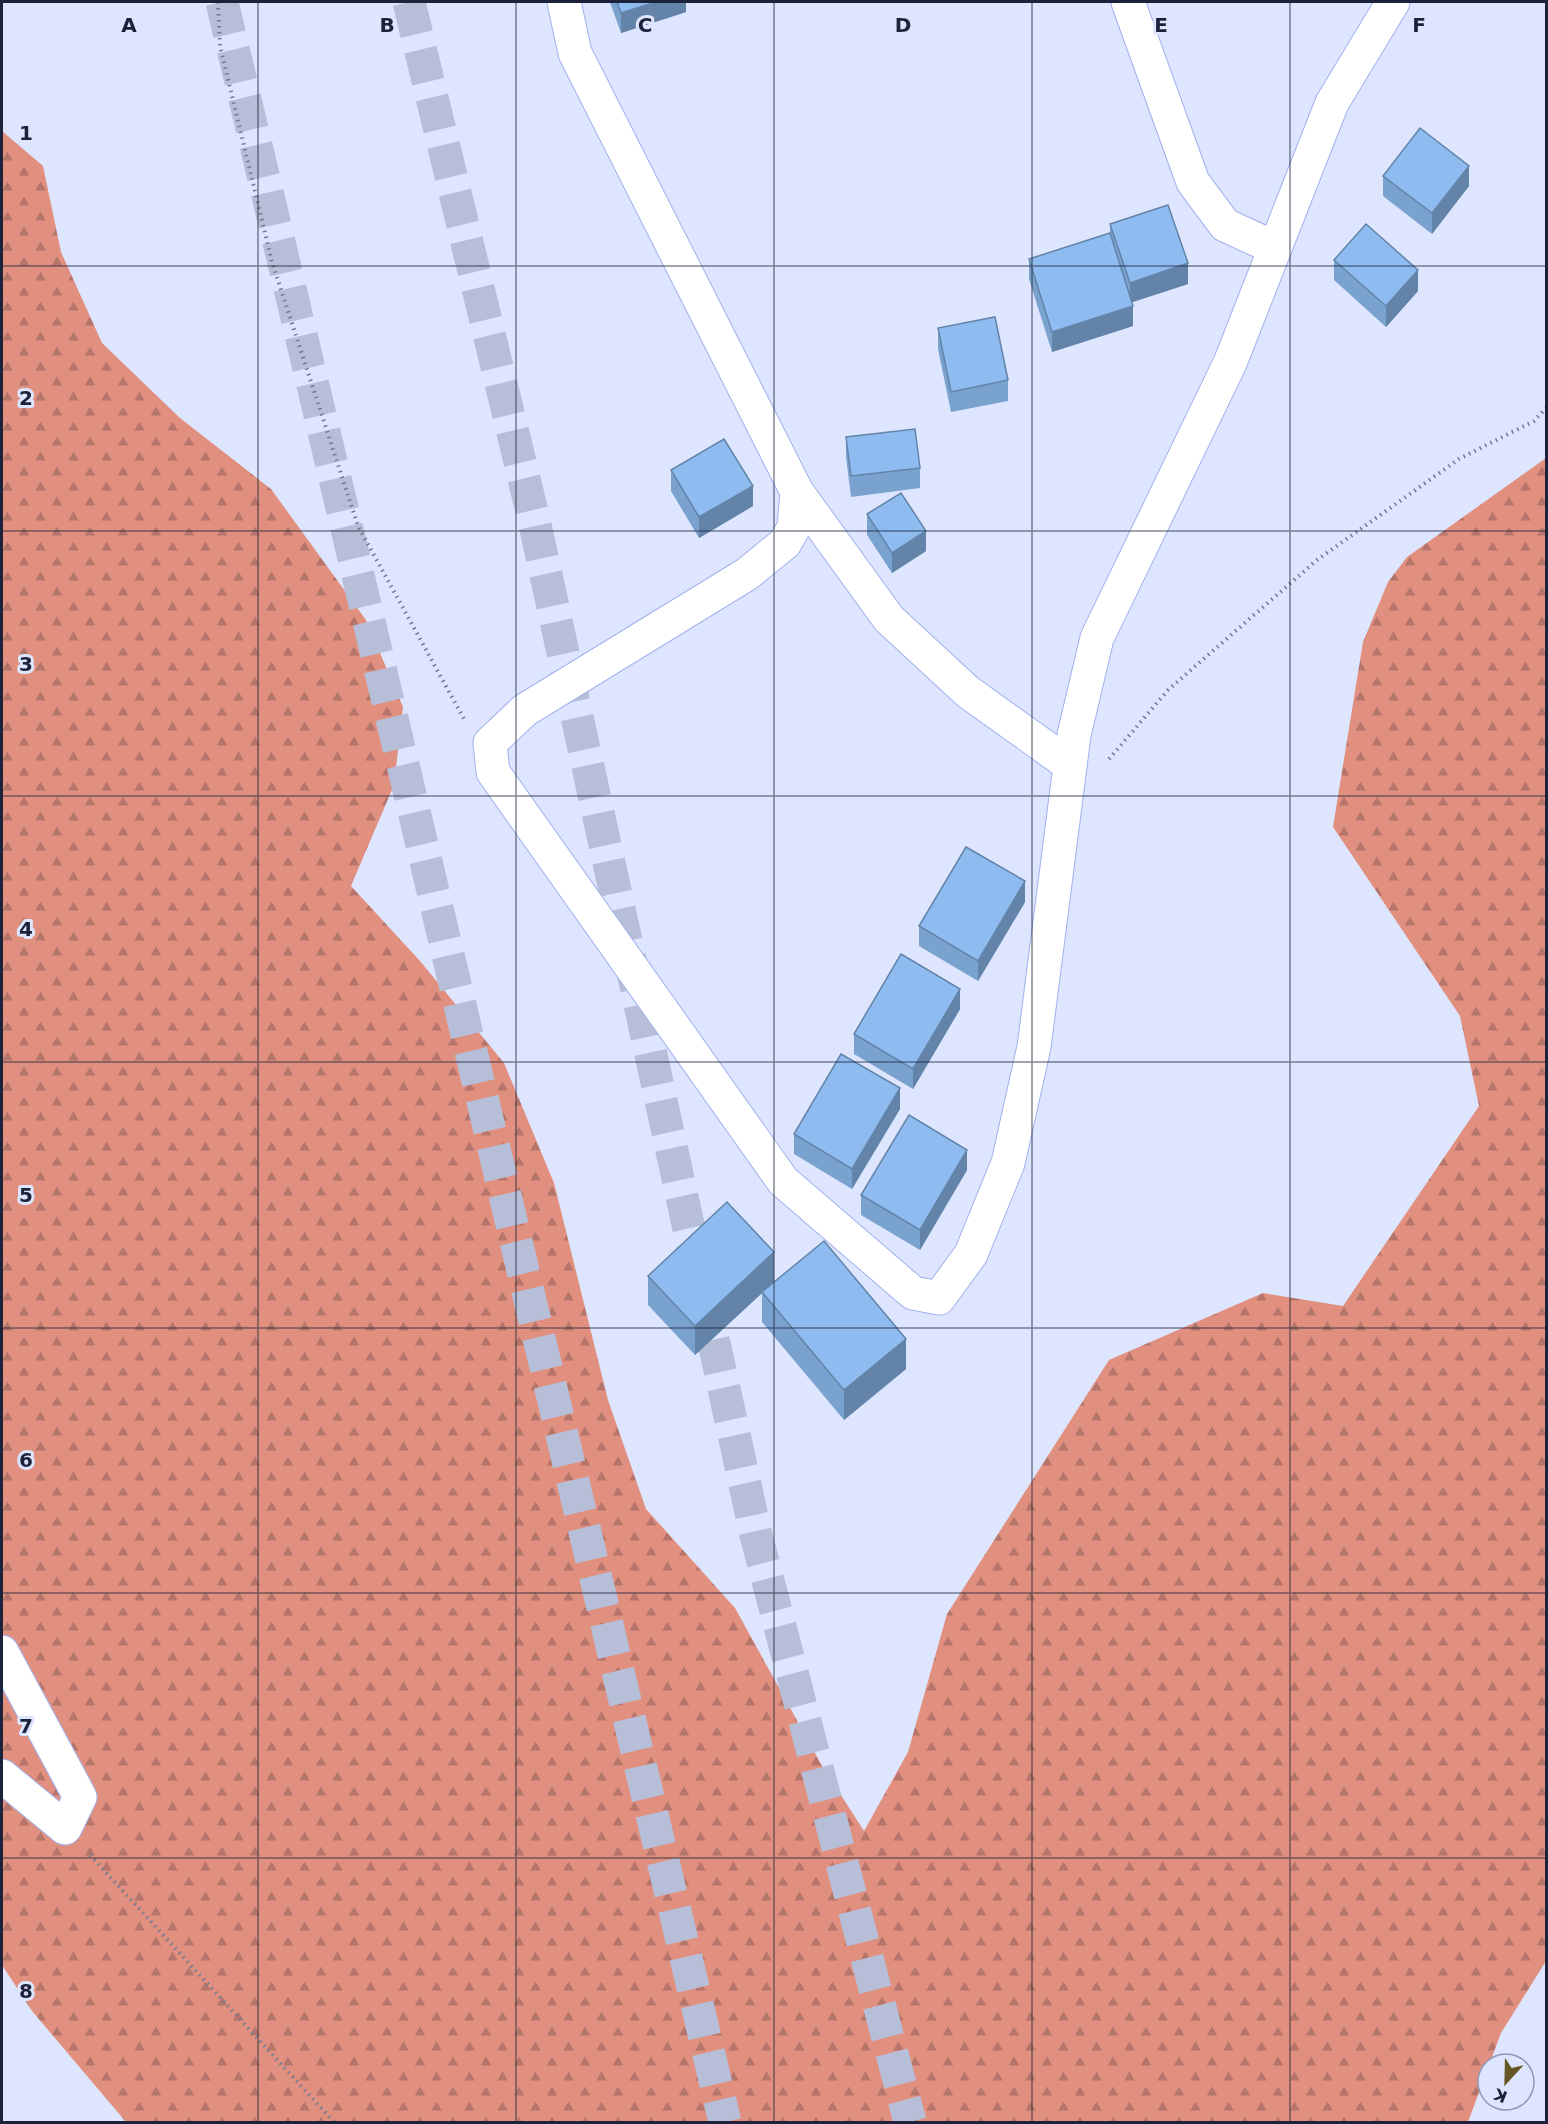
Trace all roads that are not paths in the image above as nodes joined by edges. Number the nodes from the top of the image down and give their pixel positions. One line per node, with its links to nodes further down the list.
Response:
1 (564, 2): 5 (street)
2 (1128, 2): 4 (street)
3 (1393, 2): 4 (street)
4 (1275, 248): 6 (street)
5 (797, 492): 6 (street); 6 (street)
6 (1070, 765)
7 (2, 1652): 8 (street)
8 (2, 1776)

